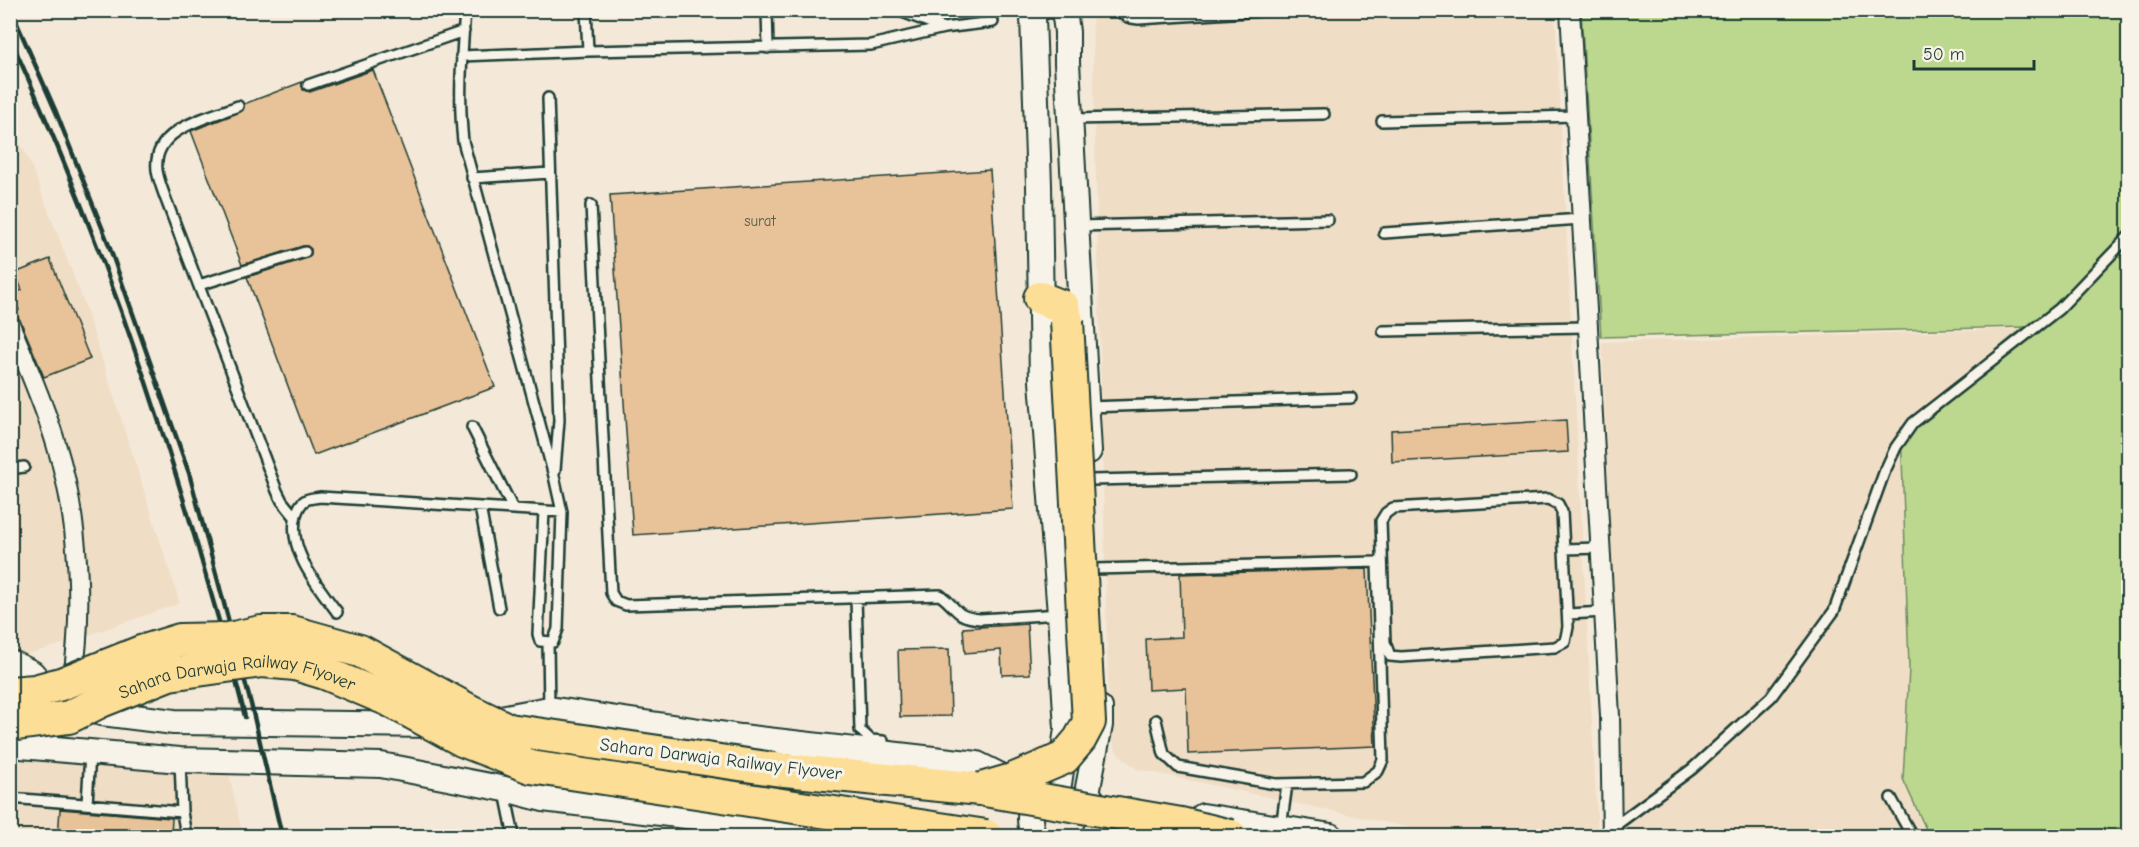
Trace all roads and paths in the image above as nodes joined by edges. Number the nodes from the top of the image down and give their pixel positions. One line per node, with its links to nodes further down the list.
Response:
1 (465, 10): 13 (lane)
2 (586, 10): 15 (lane)
3 (767, 10): 14 (lane)
4 (897, 10): 12 (lane)
5 (1059, 10): 10 (lane)
6 (1064, 10): 22 (street)
7 (1120, 10): 8 (lane)
8 (1278, 10)
9 (1570, 10): 21 (street)
10 (1032, 14): 34 (street)
11 (993, 22): 12 (lane)
12 (944, 28): 14 (lane)
13 (464, 31): 16 (lane); 17 (lane)
14 (768, 48): 15 (lane)
15 (588, 51): 16 (lane)
16 (461, 56): 25 (lane)
17 (308, 85)
18 (548, 98): 24 (lane)
19 (238, 106): 33 (lane)
20 (1324, 114): 22 (lane)
21 (1576, 116): 23 (lane); 27 (street)
22 (1070, 119): 29 (street)
23 (1382, 121)
24 (550, 172): 25 (lane); 44 (lane)
25 (472, 178): 44 (lane)
26 (591, 205): 54 (lane)
27 (1581, 219): 30 (lane); 36 (street)
28 (1328, 220): 29 (lane)
29 (1077, 226): 39 (street)
30 (1384, 233)
31 (2128, 237): 86 (lane)
32 (305, 252): 33 (lane)
33 (199, 285): 50 (lane)
34 (1040, 298): 58 (street); 76 (highway, bridge)
35 (10, 324): 65 (street)
36 (1587, 327): 37 (lane); 51 (street)
37 (1383, 331)
38 (1351, 398): 39 (lane)
39 (1088, 407): 45 (street)
40 (472, 427): 47 (lane)
41 (24, 467): 42 (lane)
42 (10, 469)
43 (1351, 474): 45 (lane)
44 (554, 476): 49 (lane)
45 (1091, 480): 53 (street)
46 (480, 507): 47 (lane); 50 (lane); 55 (lane)
47 (513, 509): 48 (lane)
48 (544, 511): 49 (lane); 61 (lane)
49 (562, 512): 61 (lane)
50 (296, 517): 56 (lane)
51 (1600, 548): 52 (lane); 57 (street)
52 (1564, 549): 59 (lane); 59 (lane)
53 (1094, 569): 78 (lane); 80 (street)
54 (856, 598): 58 (lane); 70 (lane)
55 (498, 608)
56 (337, 612)
57 (1604, 612): 59 (lane); 86 (street)
58 (1060, 614): 76 (street)
59 (1568, 614)
60 (229, 639): 63 (highway, Sahara Darwaja Railway Flyover, bridge); 64 (highway, Sahara Darwaja Railway Flyover); 75 (highway, Sahara Darwaja Railway Flyover, bridge)
61 (548, 642): 66 (lane)
62 (10, 662): 65 (street)
63 (10, 694): 65 (street)
64 (10, 706)
65 (64, 706): 67 (street)
66 (549, 709): 67 (street); 75 (street)
67 (499, 718): 77 (street)
68 (1156, 720): 78 (lane)
69 (10, 725): 92 (highway, Sahara Darwaja Railway Flyover, bridge)
70 (893, 743)
71 (10, 745): 73 (street)
72 (950, 751): 75 (lane)
73 (90, 753): 74 (street); 83 (lane)
74 (180, 760): 77 (street); 84 (lane)
75 (979, 776): 76 (street); 76 (highway, bridge); 94 (highway, Sahara Darwaja Railway Flyover, bridge)
76 (1054, 779): 80 (street); 93 (street)
77 (472, 783): 79 (street)
78 (1287, 784): 85 (lane)
79 (504, 789): 87 (street); 90 (lane)
80 (1090, 797): 85 (street); 88 (street)
81 (10, 798): 83 (lane)
82 (1890, 798): 96 (lane)
83 (87, 804): 84 (lane)
84 (182, 812): 89 (lane)
85 (1281, 828): 95 (street)
86 (1612, 832)
87 (803, 833): 91 (street)
88 (1103, 835)
89 (186, 837)
90 (514, 837)
91 (873, 837)
92 (986, 837)
93 (1034, 837)
94 (1231, 837)
95 (1331, 837)
96 (1912, 837)

